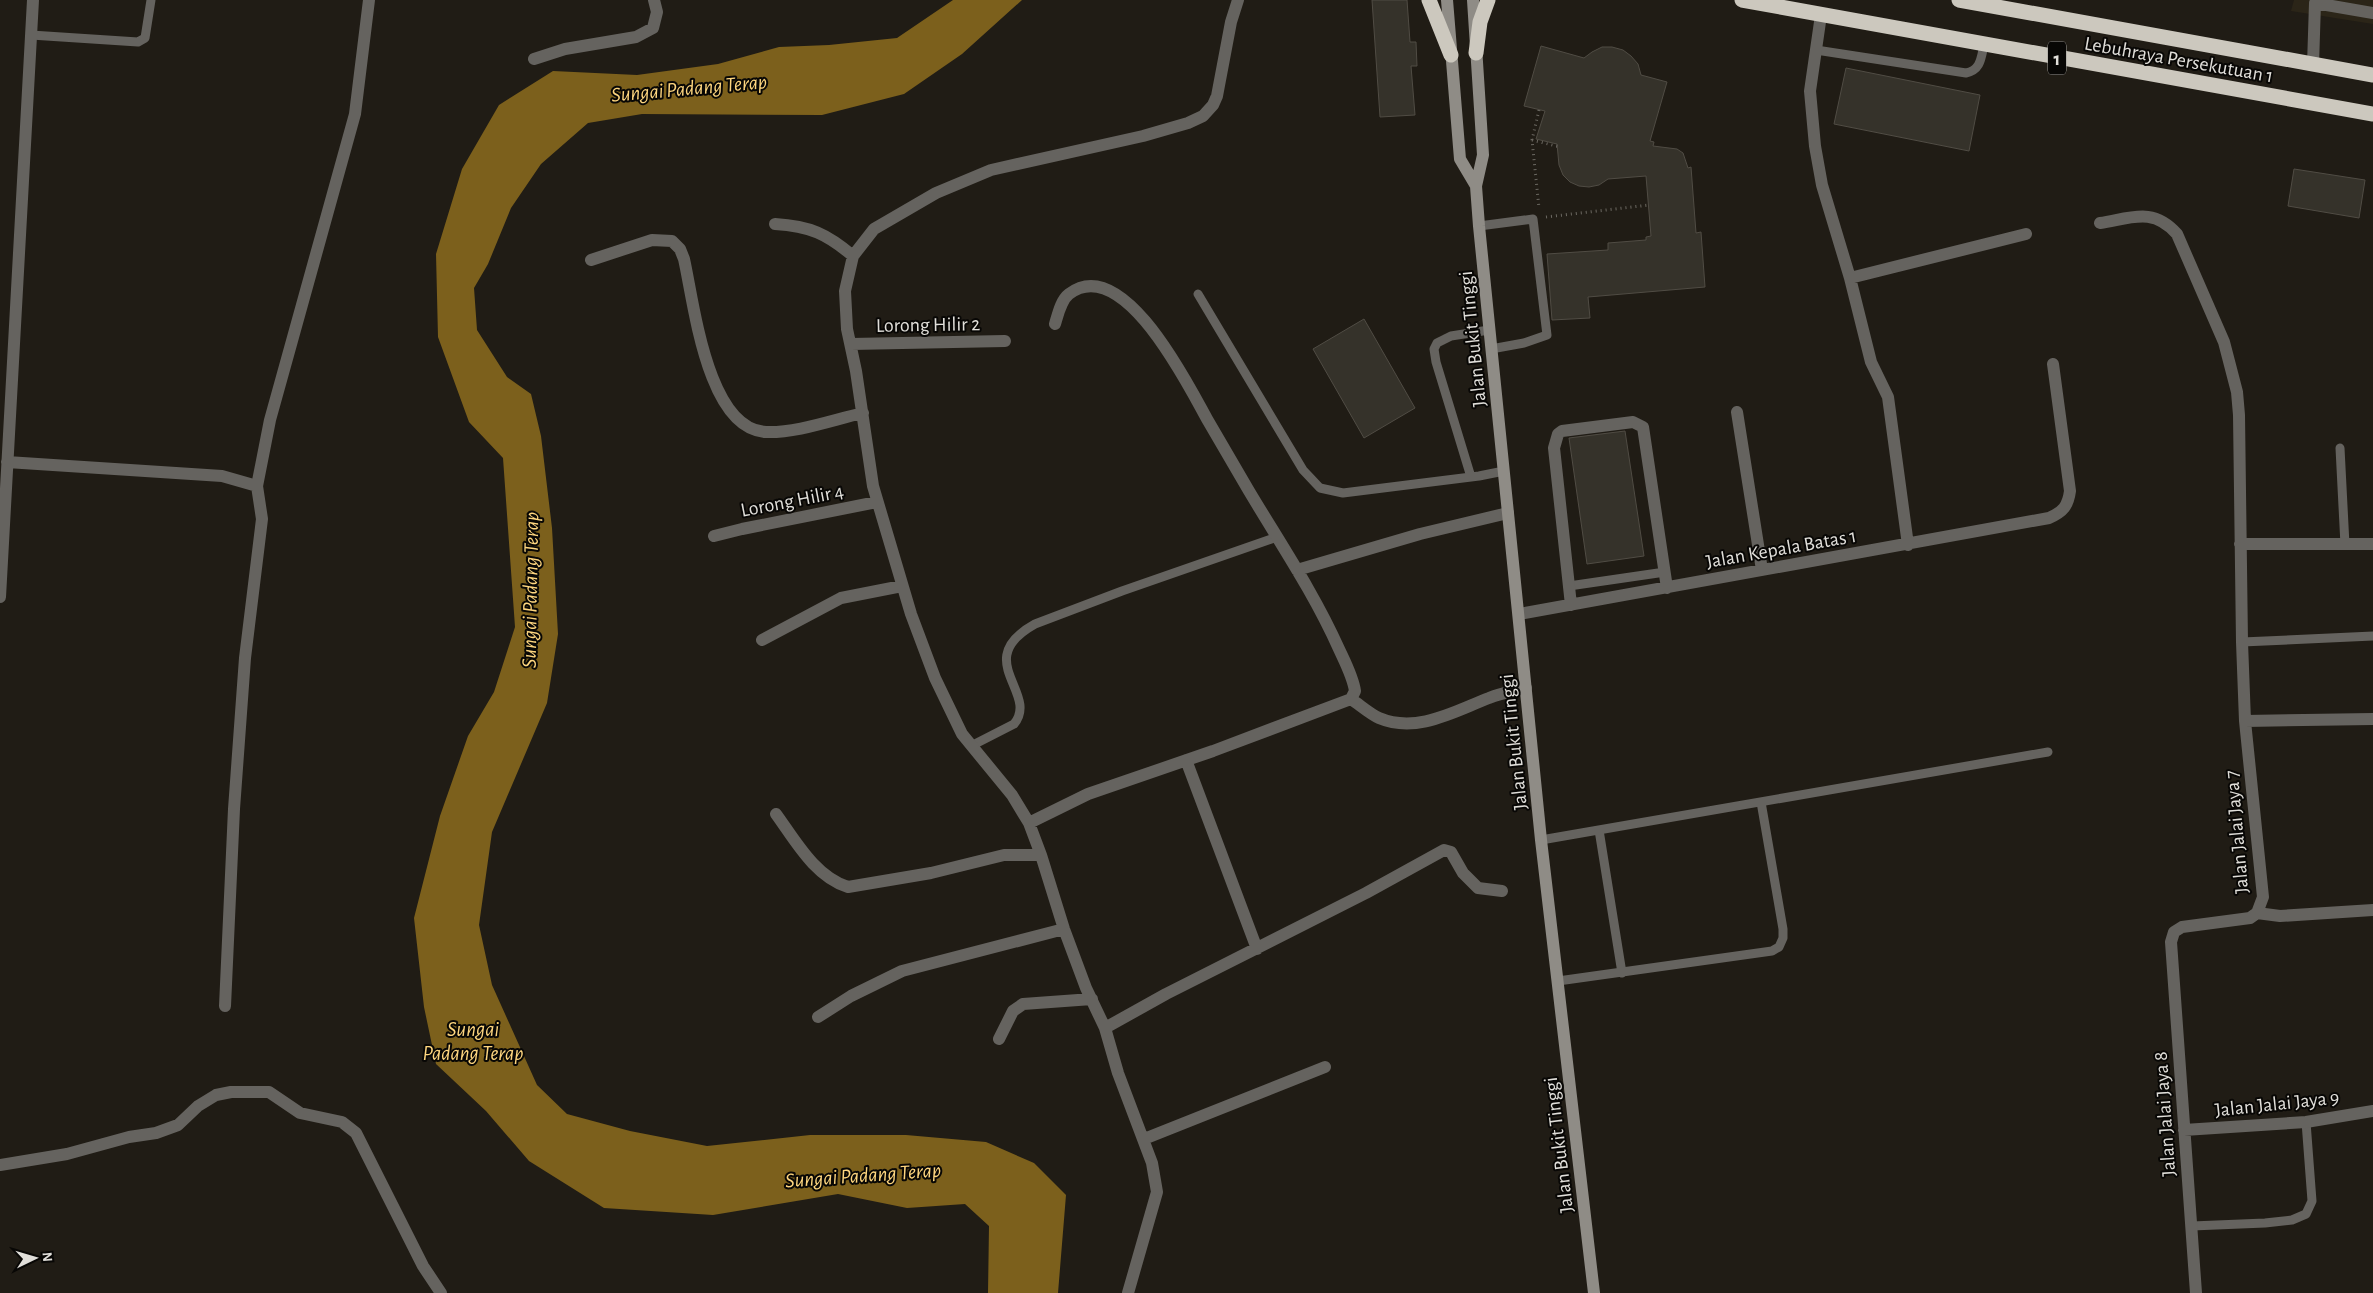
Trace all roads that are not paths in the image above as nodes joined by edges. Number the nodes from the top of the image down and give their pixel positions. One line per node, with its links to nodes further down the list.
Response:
1 (33, 0): 16 (street)
2 (151, 0): 16 (lane)
3 (369, 0): 46 (street)
4 (654, 0): 21 (street)
5 (1238, 0): 30 (street)
6 (1429, 0): 20 (highway)
7 (1446, 0): 20 (main road, Jalan Bukit Tinggi)
8 (1474, 0): 19 (main road, Jalan Bukit Tinggi)
9 (1488, 0): 19 (highway)
10 (1742, 0): 15 (highway, Lebuhraya Persekutuan 1 / 1)
11 (1959, 0): 13 (highway, Lebuhraya Persekutuan 1 / 1)
12 (2315, 2): 14 (street); 22 (street)
13 (1988, 3): 22 (highway, Lebuhraya Persekutuan 1 / 1)
14 (2373, 13)
15 (1821, 15): 17 (highway, Lebuhraya Persekutuan 1 / 1); 18 (street)
16 (31, 35): 43 (street)
17 (1984, 45): 18 (lane); 24 (highway, Lebuhraya Persekutuan 1 / 1)
18 (1816, 50): 32 (street)
19 (1476, 53): 25 (main road, Jalan Bukit Tinggi)
20 (1451, 55): 25 (main road, Jalan Bukit Tinggi)
21 (534, 59)
22 (2313, 65): 23 (highway, Lebuhraya Persekutuan 1 / 1)
23 (2373, 75)
24 (2373, 114)
25 (1476, 186): 28 (main road, Jalan Bukit Tinggi)
26 (2100, 222): 52 (street, Jalan Jalai Jaya 7)
27 (775, 224): 30 (street)
28 (1479, 226): 35 (main road, Jalan Bukit Tinggi); 38 (lane)
29 (2026, 234): 32 (street)
30 (853, 256): 37 (street)
31 (592, 260): 41 (street)
32 (1850, 278): 51 (street)
33 (1198, 294): 45 (lane)
34 (1054, 324): 50 (street)
35 (1490, 330): 38 (main road, Jalan Bukit Tinggi); 45 (lane)
36 (1005, 341): 37 (street, Lorong Hilir 2)
37 (851, 344): 41 (street)
38 (1491, 349): 44 (main road, Jalan Bukit Tinggi)
39 (2053, 364): 51 (street, Jalan Kepala Batas 1)
40 (1737, 412): 56 (street)
41 (863, 413): 47 (street)
42 (2340, 448): 53 (lane)
43 (8, 462): 46 (street); 61 (street)
44 (1504, 471): 45 (lane); 48 (main road, Jalan Bukit Tinggi)
45 (1471, 477)
46 (257, 486): 89 (street)
47 (877, 502): 49 (street, Lorong Hilir 4); 58 (street)
48 (1508, 513): 55 (street); 63 (main road, Jalan Bukit Tinggi)
49 (714, 536)
50 (1277, 537): 55 (street); 71 (lane)
51 (1908, 544): 56 (street, Jalan Kepala Batas 1)
52 (2240, 544): 53 (street); 66 (street, Jalan Jalai Jaya 7)
53 (2345, 544): 54 (street)
54 (2373, 544)
55 (1297, 570): 68 (street)
56 (1762, 570): 60 (street, Jalan Kepala Batas 1)
57 (1665, 572): 59 (lane); 59 (street); 60 (street)
58 (902, 586): 65 (street); 71 (street)
59 (1569, 586): 62 (street)
60 (1667, 588): 62 (street, Jalan Kepala Batas 1)
61 (0, 597)
62 (1571, 606): 63 (street, Jalan Kepala Batas 1)
63 (1519, 614): 67 (main road, Jalan Bukit Tinggi)
64 (2373, 636): 66 (lane)
65 (762, 640)
66 (2242, 642): 70 (street, Jalan Jalai Jaya 7)
67 (1526, 688): 68 (street); 78 (main road, Jalan Bukit Tinggi)
68 (1351, 699): 73 (street)
69 (2373, 719): 70 (street)
70 (2245, 721): 82 (street, Jalan Jalai Jaya 7)
71 (971, 746): 76 (street)
72 (2048, 752): 74 (lane)
73 (1186, 760): 76 (street); 85 (street)
74 (1761, 802): 77 (lane); 86 (lane)
75 (776, 814): 79 (street)
76 (1029, 823): 79 (street)
77 (1599, 830): 78 (lane); 86 (lane)
78 (1541, 840): 87 (main road, Jalan Bukit Tinggi)
79 (1041, 855): 83 (street)
80 (1502, 891): 85 (street)
81 (2373, 910): 82 (street)
82 (2257, 913): 84 (street, Jalan Jalai Jaya 7)
83 (1064, 929): 88 (street); 90 (street)
84 (2174, 932): 96 (street, Jalan Jalai Jaya 8)
85 (1257, 949): 91 (street)
86 (1622, 973): 87 (lane)
87 (1558, 981): 102 (main road, Jalan Bukit Tinggi)
88 (1092, 1000): 91 (street); 92 (street)
89 (224, 1006)
90 (818, 1017)
91 (1105, 1028): 97 (street)
92 (998, 1039)
93 (1326, 1066): 97 (street)
94 (2373, 1110): 95 (street, Jalan Jalai Jaya 9)
95 (2306, 1122): 96 (street, Jalan Jalai Jaya 9); 99 (lane)
96 (2184, 1130): 99 (street, Jalan Jalai Jaya 8)
97 (1144, 1138): 101 (street)
98 (0, 1165): 100 (street)
99 (2192, 1226): 103 (street, Jalan Jalai Jaya 8)
100 (441, 1293)
101 (1128, 1293)
102 (1594, 1293)
103 (2196, 1293)

